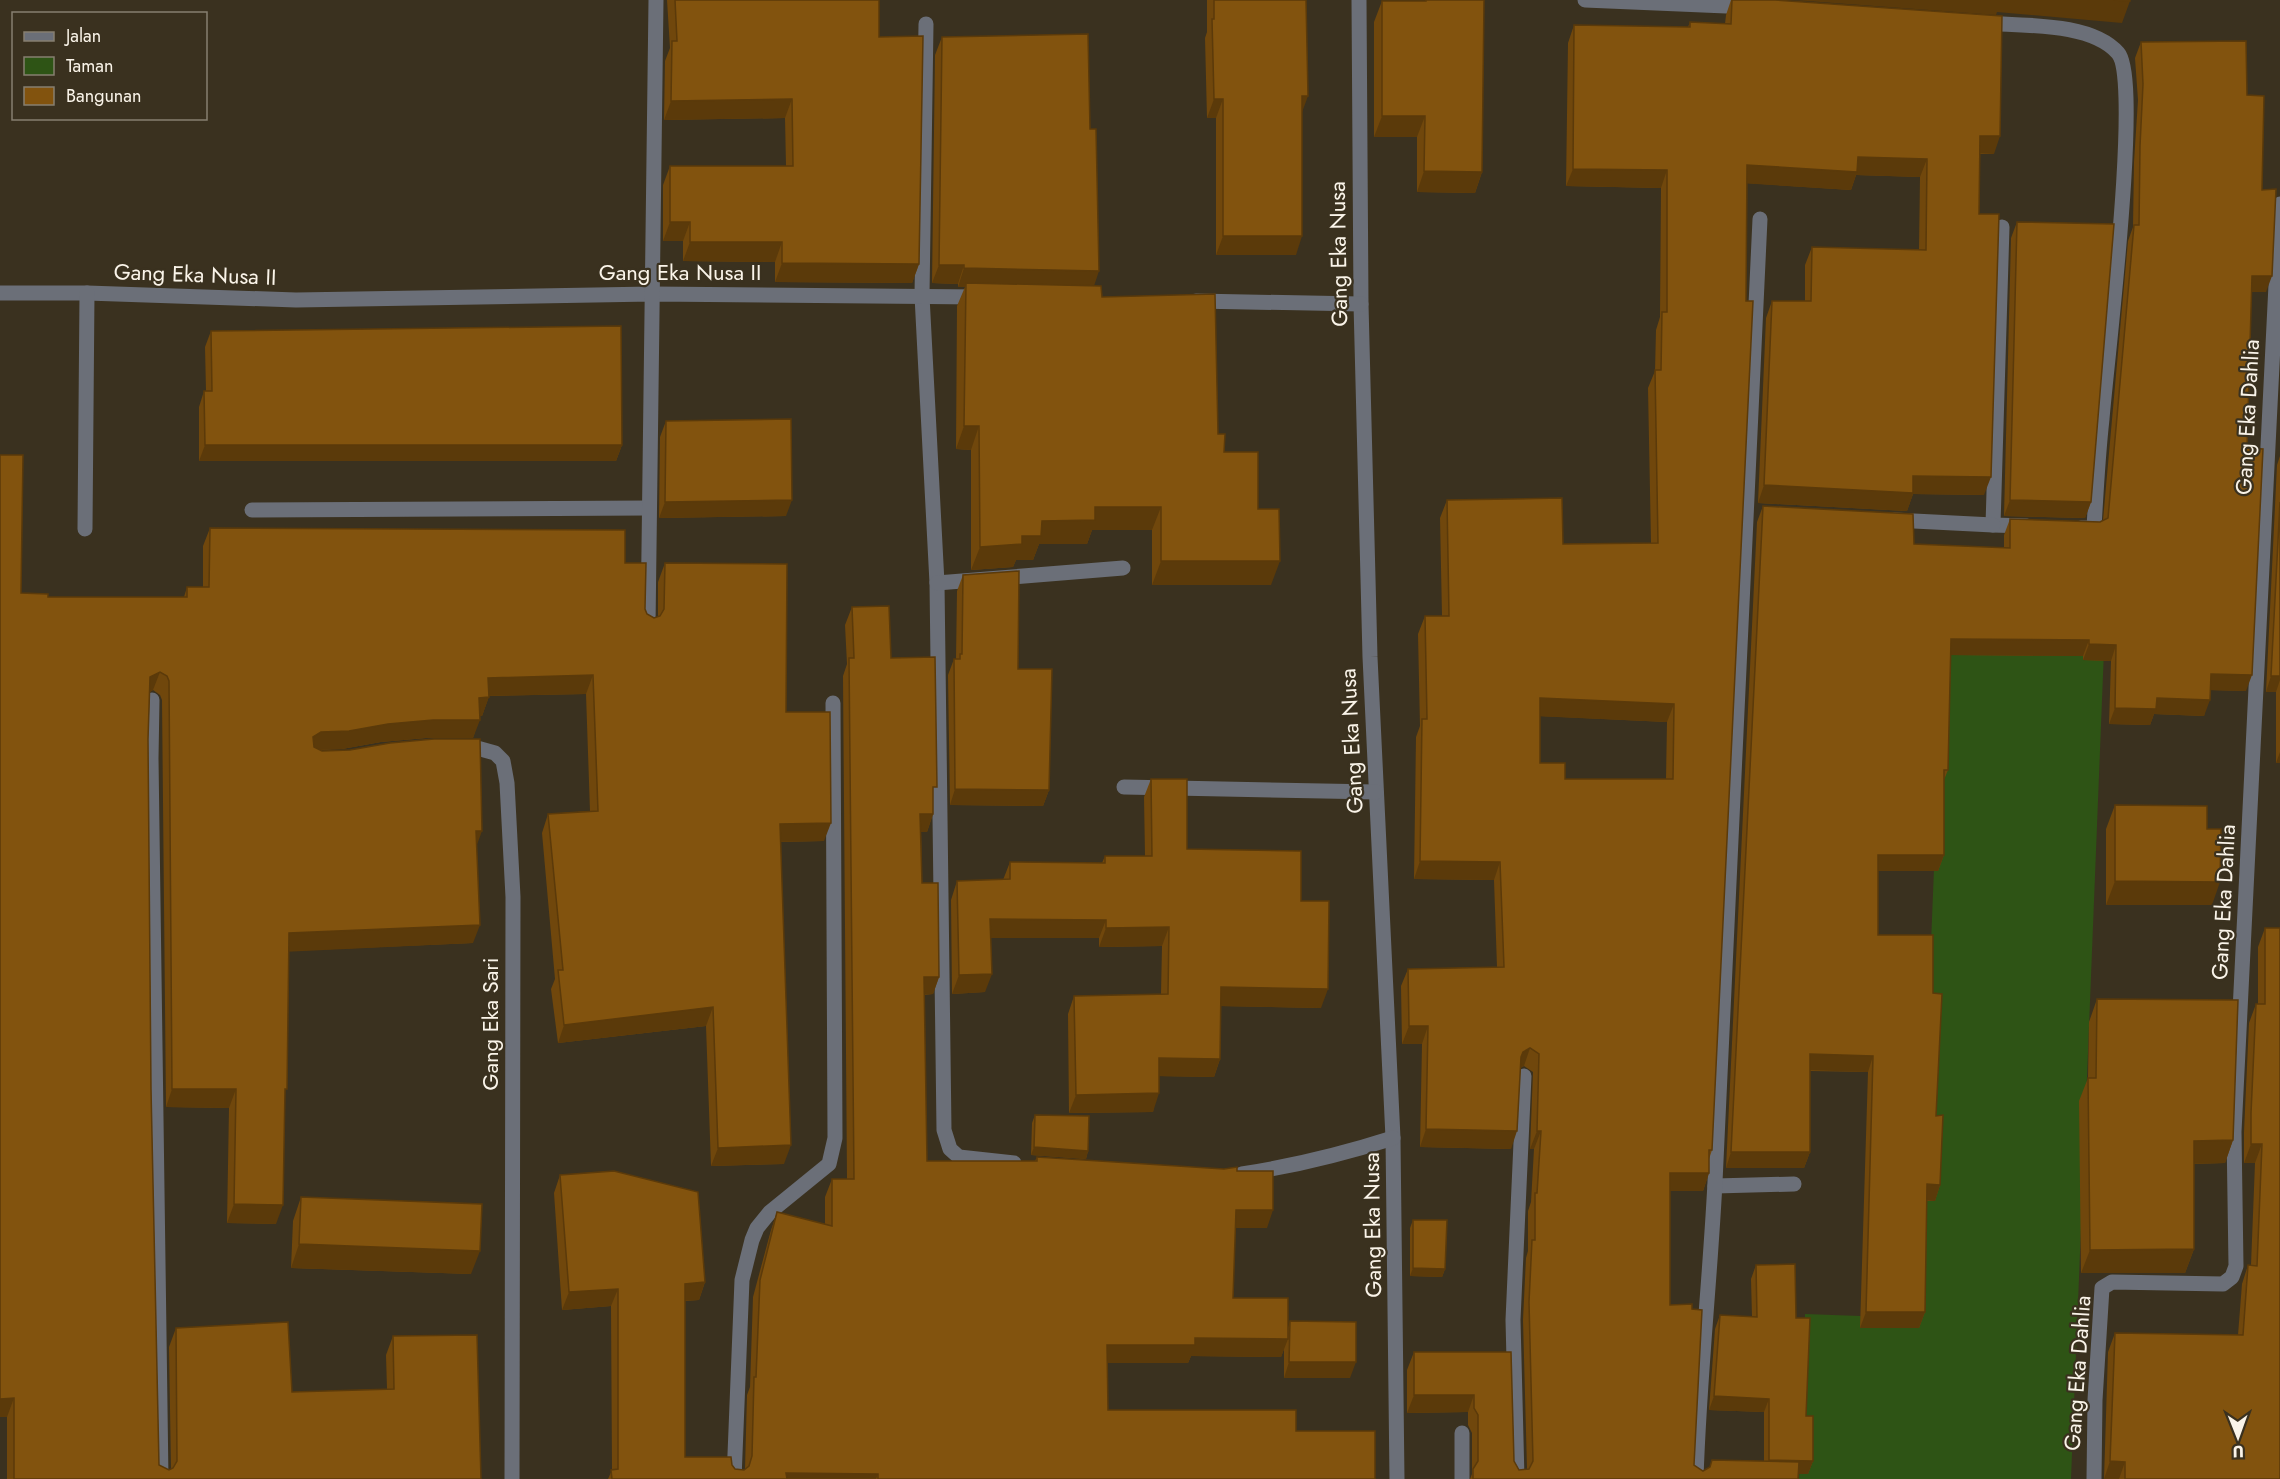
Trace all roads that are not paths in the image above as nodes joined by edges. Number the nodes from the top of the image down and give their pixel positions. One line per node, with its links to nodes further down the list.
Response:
1 (656, 0): 13 (street)
2 (1359, 0): 17 (street, Gang Eka Nusa)
3 (1585, 0): 4 (street)
4 (1698, 2): 5 (street)
5 (1769, 8)
6 (1969, 22): 23 (street)
7 (926, 24): 14 (street)
8 (2280, 204): 47 (street, Gang Eka Dahlia)
9 (1760, 219): 38 (street)
10 (2002, 227): 21 (street)
11 (87, 292): 12 (street, Gang Eka Nusa II); 13 (street, Gang Eka Nusa II); 24 (street)
12 (0, 293)
13 (652, 294): 14 (street, Gang Eka Nusa II); 18 (street)
14 (922, 296): 15 (street, Gang Eka Nusa II); 26 (street)
15 (993, 297)
16 (1183, 300): 17 (street)
17 (1361, 304): 32 (street, Gang Eka Nusa)
18 (649, 508): 19 (street); 27 (street)
19 (252, 510)
20 (1876, 519): 21 (street)
21 (1993, 525): 22 (street)
22 (2038, 526)
23 (2071, 528)
24 (85, 529)
25 (1123, 568): 26 (street)
26 (937, 583): 35 (street)
27 (648, 627)
28 (152, 700): 40 (street)
29 (833, 703): 42 (street)
30 (447, 748): 41 (street, Gang Eka Sari)
31 (1124, 787): 32 (street)
32 (1376, 792): 34 (street, Gang Eka Nusa)
33 (1524, 1076): 45 (street)
34 (1393, 1138): 36 (street); 43 (street, Gang Eka Nusa)
35 (1025, 1164)
36 (1229, 1176)
37 (1794, 1184): 38 (street)
38 (1715, 1186): 46 (street)
39 (1462, 1433): 44 (street)
40 (162, 1479)
41 (512, 1479)
42 (734, 1479)
43 (1397, 1479)
44 (1462, 1479)
45 (1517, 1479)
46 (1696, 1479)
47 (2094, 1479)

